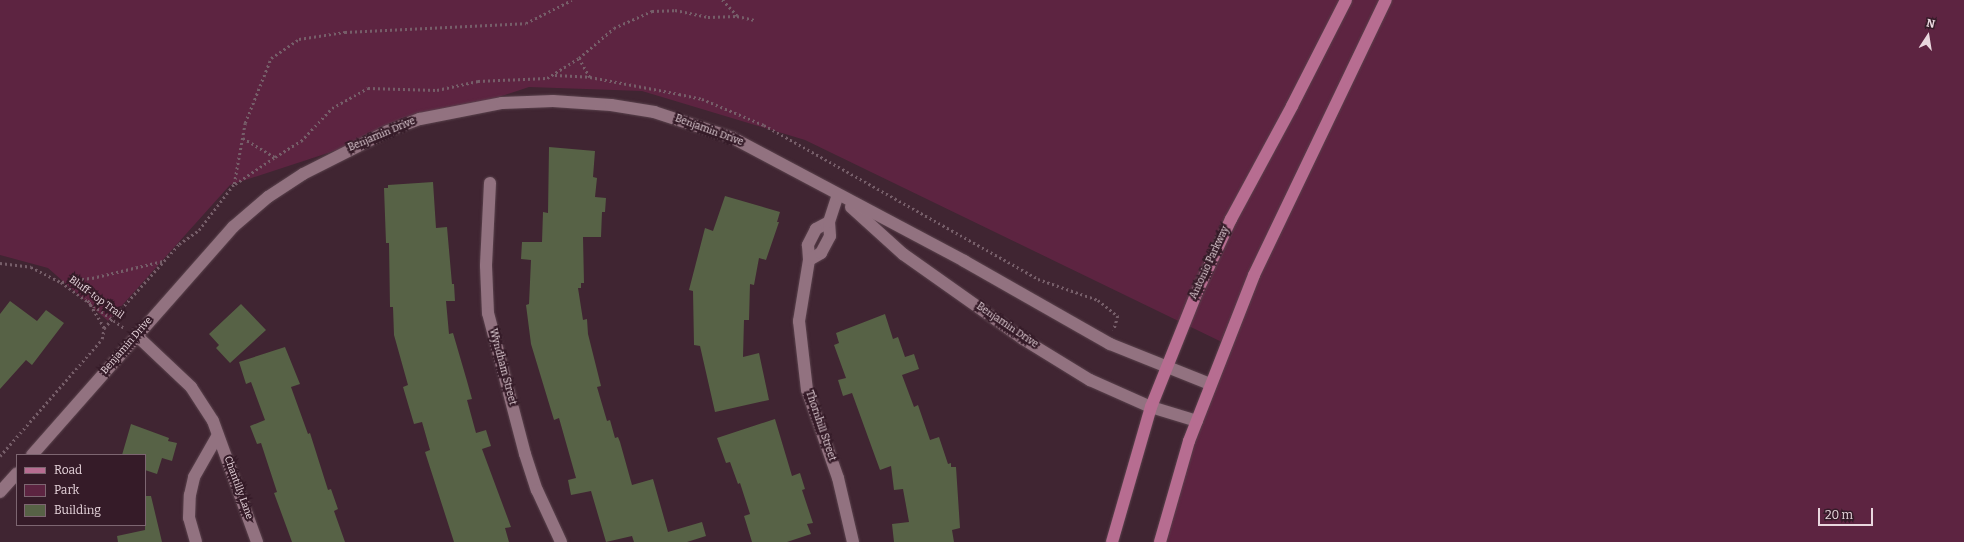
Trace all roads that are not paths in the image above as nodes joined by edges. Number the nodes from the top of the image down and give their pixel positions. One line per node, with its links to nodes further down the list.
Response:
1 (1346, 0): 6 (main road, Antonio Parkway)
2 (1386, 0): 7 (main road)
3 (490, 183): 16 (main road, Wyndham Street)
4 (838, 195): 5 (main road, Benjamin Drive); 6 (main road, Benjamin Drive); 8 (main road, Benjamin Drive); 17 (main road, Thornhill Street)
5 (136, 335): 10 (main road, Chantilly Lane); 11 (main road, Benjamin Drive)
6 (1166, 368): 7 (main road, Benjamin Drive); 8 (main road, Antonio Parkway)
7 (1210, 384): 9 (main road)
8 (1151, 407): 9 (main road, Benjamin Drive); 18 (main road, Antonio Parkway)
9 (1197, 421): 19 (main road)
10 (218, 435): 14 (main road); 15 (main road, Chantilly Lane)
11 (33, 454)
12 (16, 474): 13 (main road)
13 (0, 492)
14 (196, 542)
15 (257, 542)
16 (562, 542)
17 (853, 542)
18 (1112, 542)
19 (1160, 542)

